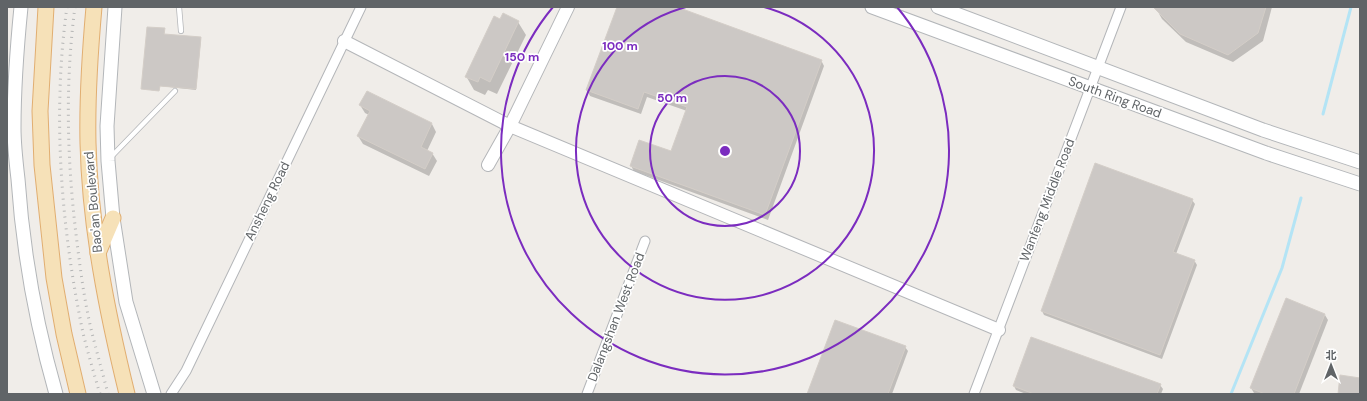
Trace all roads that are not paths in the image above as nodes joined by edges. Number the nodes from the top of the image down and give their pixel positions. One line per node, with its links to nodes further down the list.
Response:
1 (21, 7): 25 (main road)
2 (46, 7): 26 (main road)
3 (94, 7): 23 (main road, Bao'an Boulevard)
4 (116, 7): 17 (main road)
5 (179, 7): 11 (lane)
6 (361, 7): 12 (street, Ansheng Road)
7 (568, 7): 16 (street)
8 (872, 7): 14 (main road, South Ring Road)
9 (938, 7): 13 (main road, South Ring Road)
10 (1121, 7): 13 (street, Wanfeng Middle Road)
11 (181, 31)
12 (344, 42): 16 (street); 29 (street, Ansheng Road)
13 (1098, 67): 14 (street, Wanfeng Middle Road); 18 (main road, South Ring Road)
14 (1090, 88): 20 (main road, South Ring Road); 24 (street, Wanfeng Middle Road)
15 (176, 91): 17 (lane)
16 (510, 126): 19 (street); 24 (street)
17 (108, 161): 21 (main road)
18 (1360, 162)
19 (488, 165)
20 (1360, 184)
21 (113, 218): 23 (main road); 28 (main road)
22 (645, 240): 30 (street, Dalangshan West Road)
23 (98, 254): 27 (main road, Bao'an Boulevard)
24 (999, 330): 31 (street, Wanfeng Middle Road)
25 (56, 394)
26 (78, 394)
27 (127, 394)
28 (154, 394)
29 (172, 394)
30 (587, 394)
31 (974, 394)

